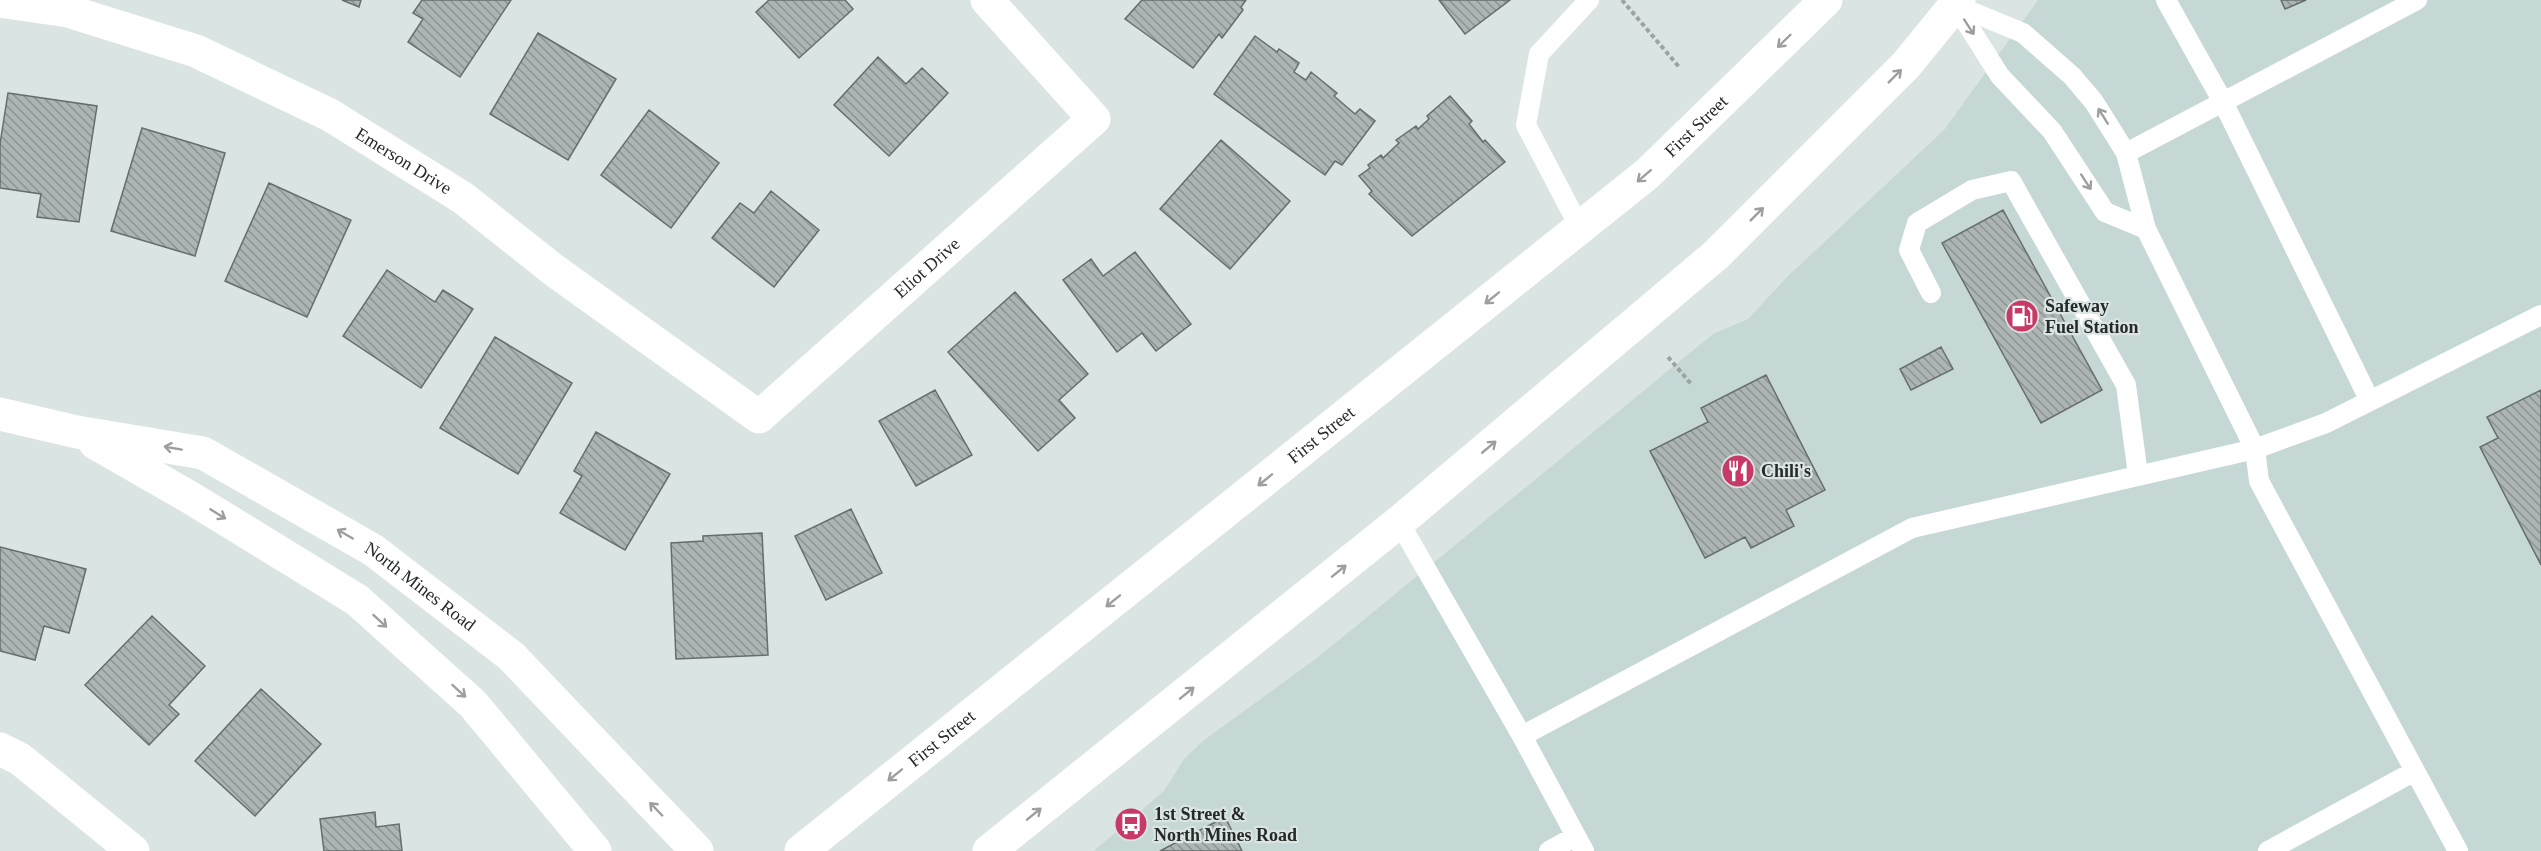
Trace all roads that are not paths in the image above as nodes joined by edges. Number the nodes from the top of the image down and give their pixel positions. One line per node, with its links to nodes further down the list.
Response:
1 (987, 0): 16 (main road, Eliot Drive)
2 (1589, 0): 10 (lane)
3 (1826, 0): 10 (main road, First Street, one-way to 10)
4 (2166, 0): 8 (lane)
5 (2417, 0): 8 (lane)
6 (0, 1): 16 (main road, Emerson Drive)
7 (1954, 2): 9 (lane, one-way to 7); 11 (lane, one-way to 11); 20 (main road, one-way to 7)
8 (2223, 102): 9 (lane); 14 (lane)
9 (2126, 153): 11 (lane)
10 (1580, 228): 28 (main road, First Street, one-way to 28)
11 (2146, 229): 18 (lane)
12 (1930, 293): 19 (lane)
13 (2541, 315): 14 (lane)
14 (2370, 401): 18 (lane)
15 (0, 414): 17 (main road, North Mines Road)
16 (759, 417)
17 (76, 432): 26 (main road, North Mines Road, one-way to 26); 27 (main road, North Mines Road, one-way to 17)
18 (2255, 449): 19 (lane); 23 (lane)
19 (2138, 475): 21 (lane)
20 (1399, 522): 21 (lane); 29 (main road, one-way to 20)
21 (1522, 736): 24 (lane)
22 (0, 749): 25 (main road)
23 (2415, 771): 31 (lane); 32 (lane)
24 (1580, 844): 30 (lane)
25 (133, 851)
26 (595, 851)
27 (697, 851)
28 (801, 851)
29 (988, 851)
30 (1549, 851)
31 (2268, 851)
32 (2458, 851)

